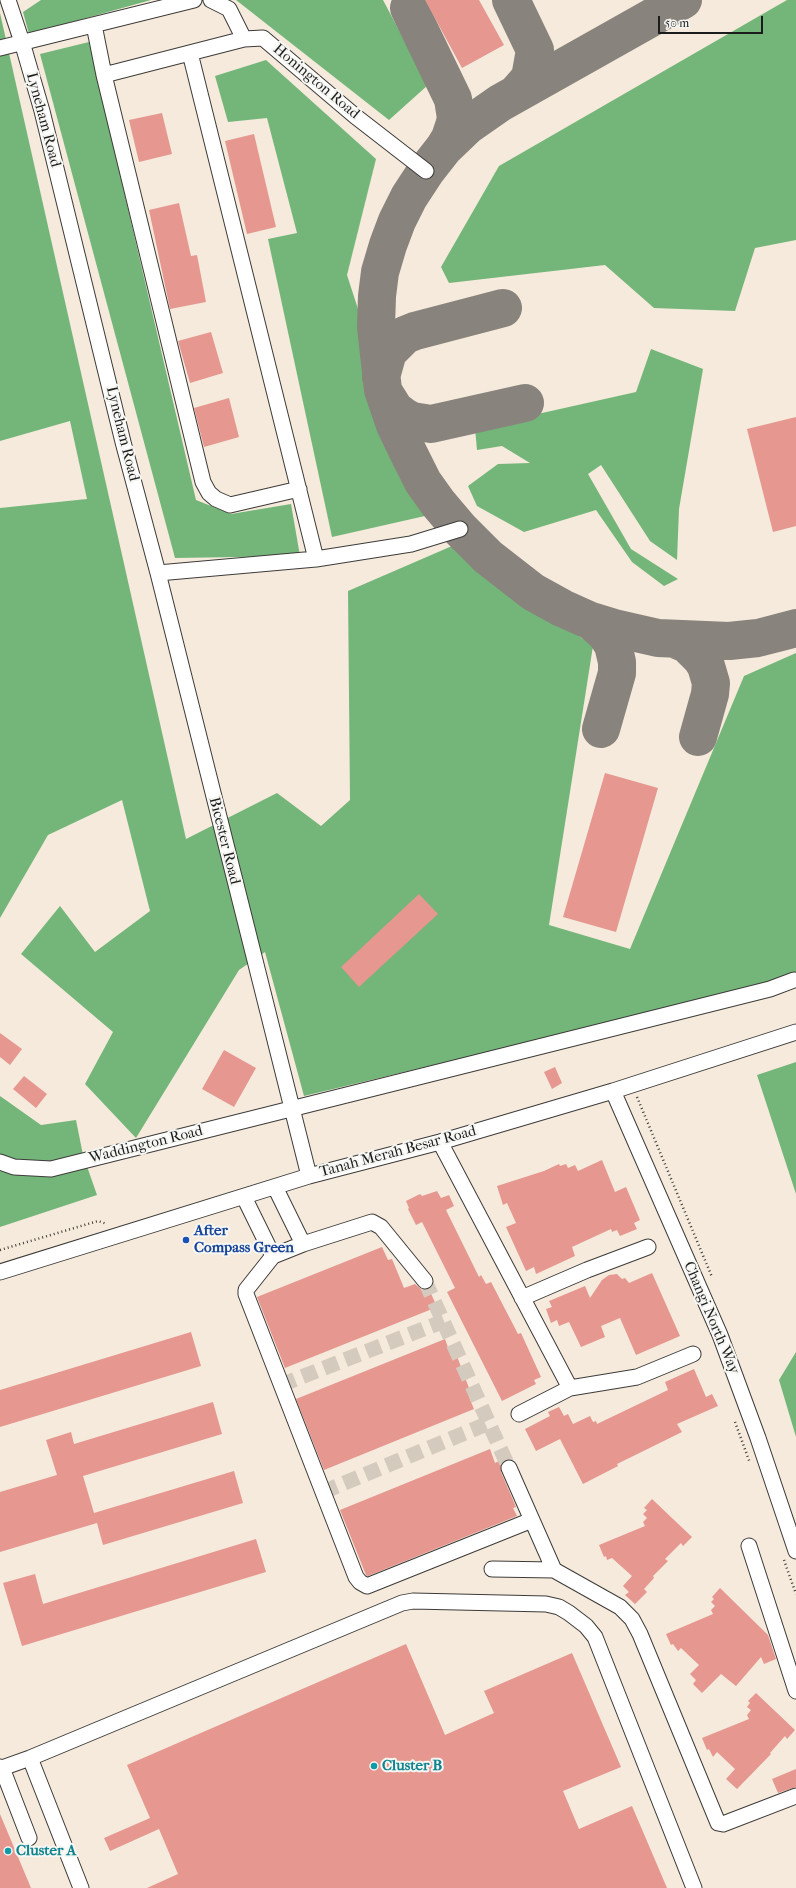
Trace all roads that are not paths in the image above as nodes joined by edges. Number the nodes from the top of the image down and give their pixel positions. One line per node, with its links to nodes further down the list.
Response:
1 (8, 0): 6 (street, Lyneham Road)
2 (194, 0): 4 (street)
3 (211, 0): 5 (street)
4 (94, 25): 6 (street); 9 (street)
5 (244, 39): 8 (street, Honington Road); 10 (street, Honington Road)
6 (22, 42): 7 (street); 14 (street, Lyneham Road)
7 (0, 48)
8 (190, 53): 9 (street, Honington Road); 11 (street)
9 (104, 75): 11 (street)
10 (426, 171)
11 (299, 489): 13 (street)
12 (460, 528): 13 (street)
13 (316, 560): 14 (street)
14 (158, 573): 18 (street, Bicester Road)
15 (794, 980): 18 (street, Waddington Road)
16 (796, 1032): 17 (street, Tanah Merah Besar Road)
17 (613, 1090): 19 (street, Tanah Merah Besar Road); 36 (street, Changi North Way)
18 (291, 1109): 20 (street, Waddington Road); 21 (street, Bicester Road)
19 (440, 1142): 21 (street, Tanah Merah Besar Road); 29 (street)
20 (0, 1162)
21 (309, 1176): 22 (street, Tanah Merah Besar Road)
22 (275, 1187): 23 (street, Tanah Merah Besar Road); 24 (street)
23 (244, 1197): 26 (street); 27 (street, Tanah Merah Besar Road)
24 (303, 1244): 26 (street); 28 (street)
25 (648, 1247): 29 (street)
26 (273, 1256): 34 (street)
27 (0, 1272)
28 (425, 1281)
29 (522, 1298): 31 (street)
30 (693, 1354): 31 (street)
31 (570, 1388): 32 (street)
32 (519, 1414)
33 (509, 1468): 34 (street)
34 (532, 1520): 38 (street)
35 (750, 1546): 39 (street)
36 (796, 1551)
37 (492, 1569): 38 (street)
38 (554, 1570): 42 (street)
39 (796, 1691)
40 (30, 1758): 41 (street); 44 (street); 45 (street)
41 (1, 1768): 43 (street)
42 (796, 1796)
43 (29, 1838)
44 (81, 1888)
45 (694, 1888)

